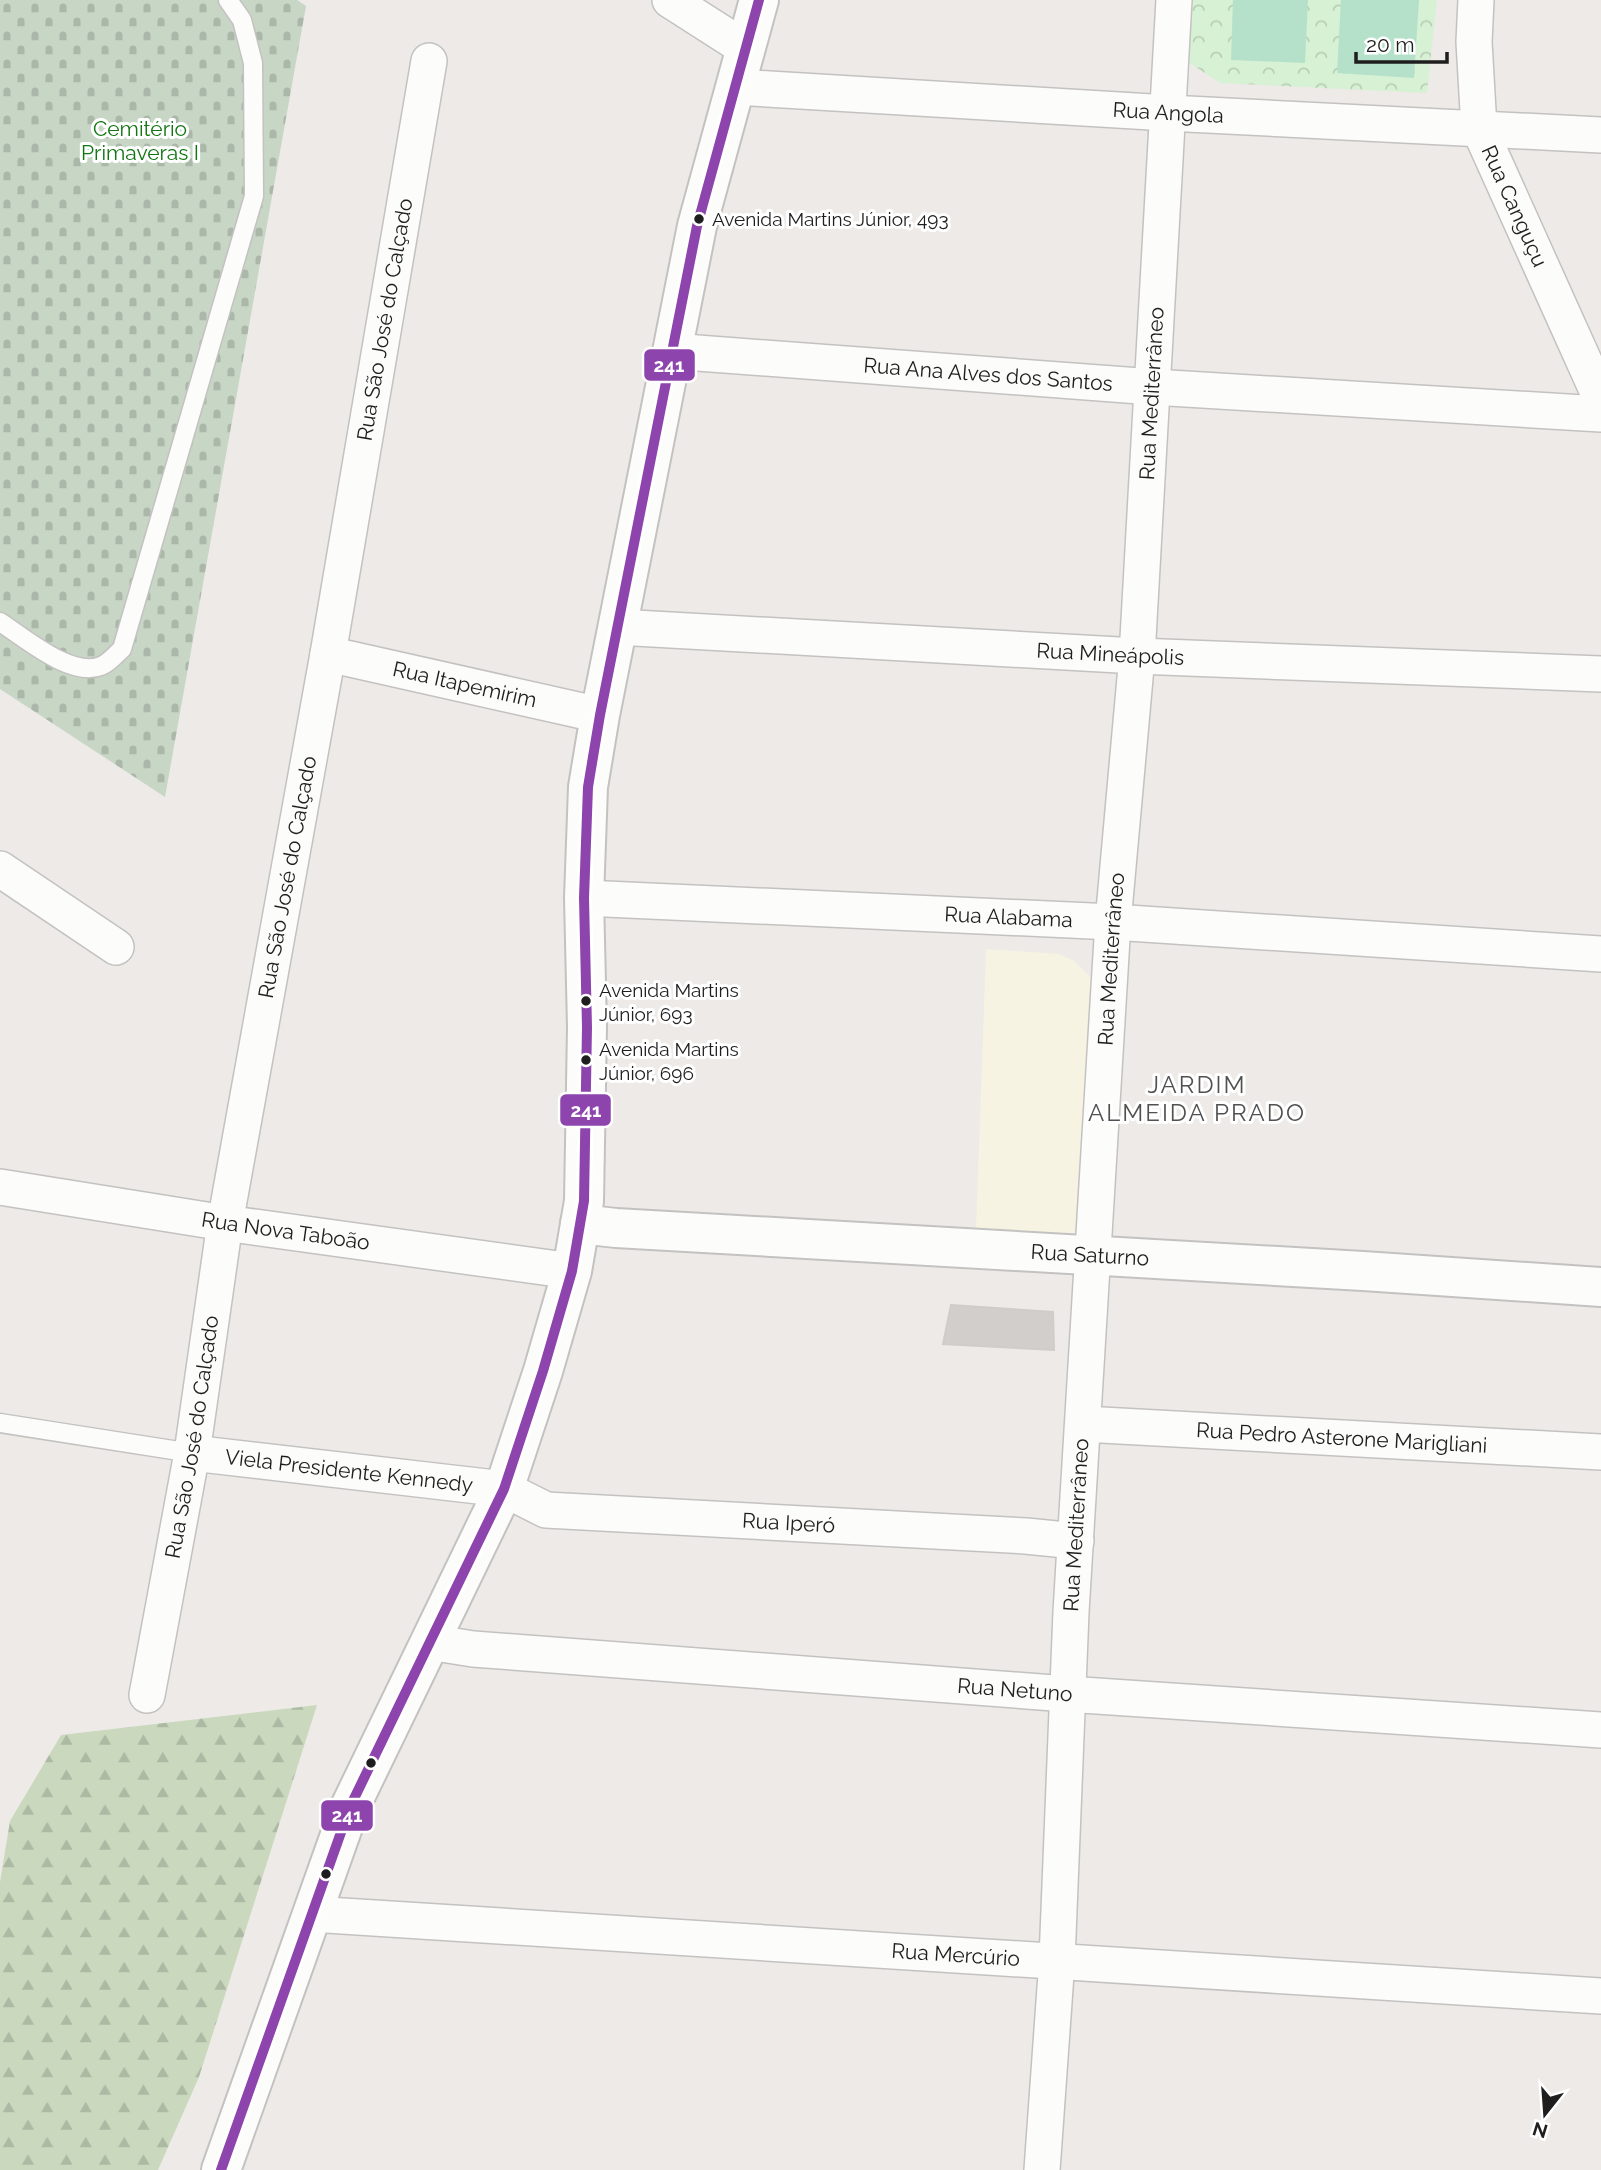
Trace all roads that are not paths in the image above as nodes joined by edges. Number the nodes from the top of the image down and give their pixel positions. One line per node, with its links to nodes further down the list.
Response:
1 (228, 0): 16 (lane)
2 (670, 0): 6 (street)
3 (759, 0): 6 (street)
4 (1174, 0): 9 (street, Rua Mediterrâneo)
5 (1476, 0): 10 (street, Rua Canguçu)
6 (745, 48): 8 (street)
7 (429, 61): 18 (street, Rua São José do Calçado)
8 (735, 87): 9 (street, Rua Angola); 12 (street)
9 (1168, 113): 10 (street, Rua Angola); 13 (street, Rua Mediterrâneo)
10 (1479, 128): 11 (street, Rua Angola); 14 (street, Rua Canguçu)
11 (1601, 135)
12 (671, 351): 13 (street, Rua Ana Alves dos Santos); 17 (street)
13 (1153, 387): 15 (street, Rua Ana Alves dos Santos); 19 (street, Rua Mediterrâneo)
14 (1601, 400)
15 (1601, 414)
16 (0, 622)
17 (617, 627): 19 (street, Rua Mineápolis); 21 (street)
18 (328, 654): 21 (street, Rua Itapemirim); 28 (street, Rua São José do Calçado)
19 (1137, 656): 20 (street, Rua Mineápolis); 24 (street, Rua Mediterrâneo)
20 (1601, 674)
21 (600, 715): 23 (street)
22 (0, 869): 25 (street)
23 (584, 898): 24 (street, Rua Alabama); 29 (street)
24 (1113, 922): 26 (street, Rua Alabama); 30 (street, Rua Mediterrâneo)
25 (116, 947)
26 (1601, 954)
27 (0, 1187): 28 (street, Rua Nova Taboão)
28 (225, 1223): 31 (street, Rua Nova Taboão); 36 (street, Rua São José do Calçado)
29 (580, 1224): 30 (street, Rua Saturno); 31 (street)
30 (1094, 1255): 32 (street, Rua Saturno); 34 (street, Rua Mediterrâneo)
31 (572, 1270): 37 (street)
32 (1601, 1287)
33 (0, 1423): 36 (lane)
34 (1083, 1424): 35 (street, Rua Pedro Asterone Marigliani); 38 (street, Rua Mediterrâneo)
35 (1601, 1452)
36 (192, 1453): 37 (street, Viela Presidente Kennedy); 41 (street, Rua São José do Calçado)
37 (504, 1489): 38 (street, Rua Iperó); 39 (street)
38 (1076, 1541): 40 (street, Rua Mediterrâneo)
39 (429, 1642): 40 (street, Rua Netuno); 43 (street)
40 (1067, 1694): 42 (street, Rua Netuno); 44 (street, Rua Mediterrâneo)
41 (147, 1695)
42 (1601, 1730)
43 (311, 1914): 44 (street, Rua Mercúrio); 46 (street)
44 (1057, 1960): 45 (street, Rua Mercúrio); 47 (street, Rua Mediterrâneo)
45 (1601, 1996)
46 (221, 2170)
47 (1042, 2170)

